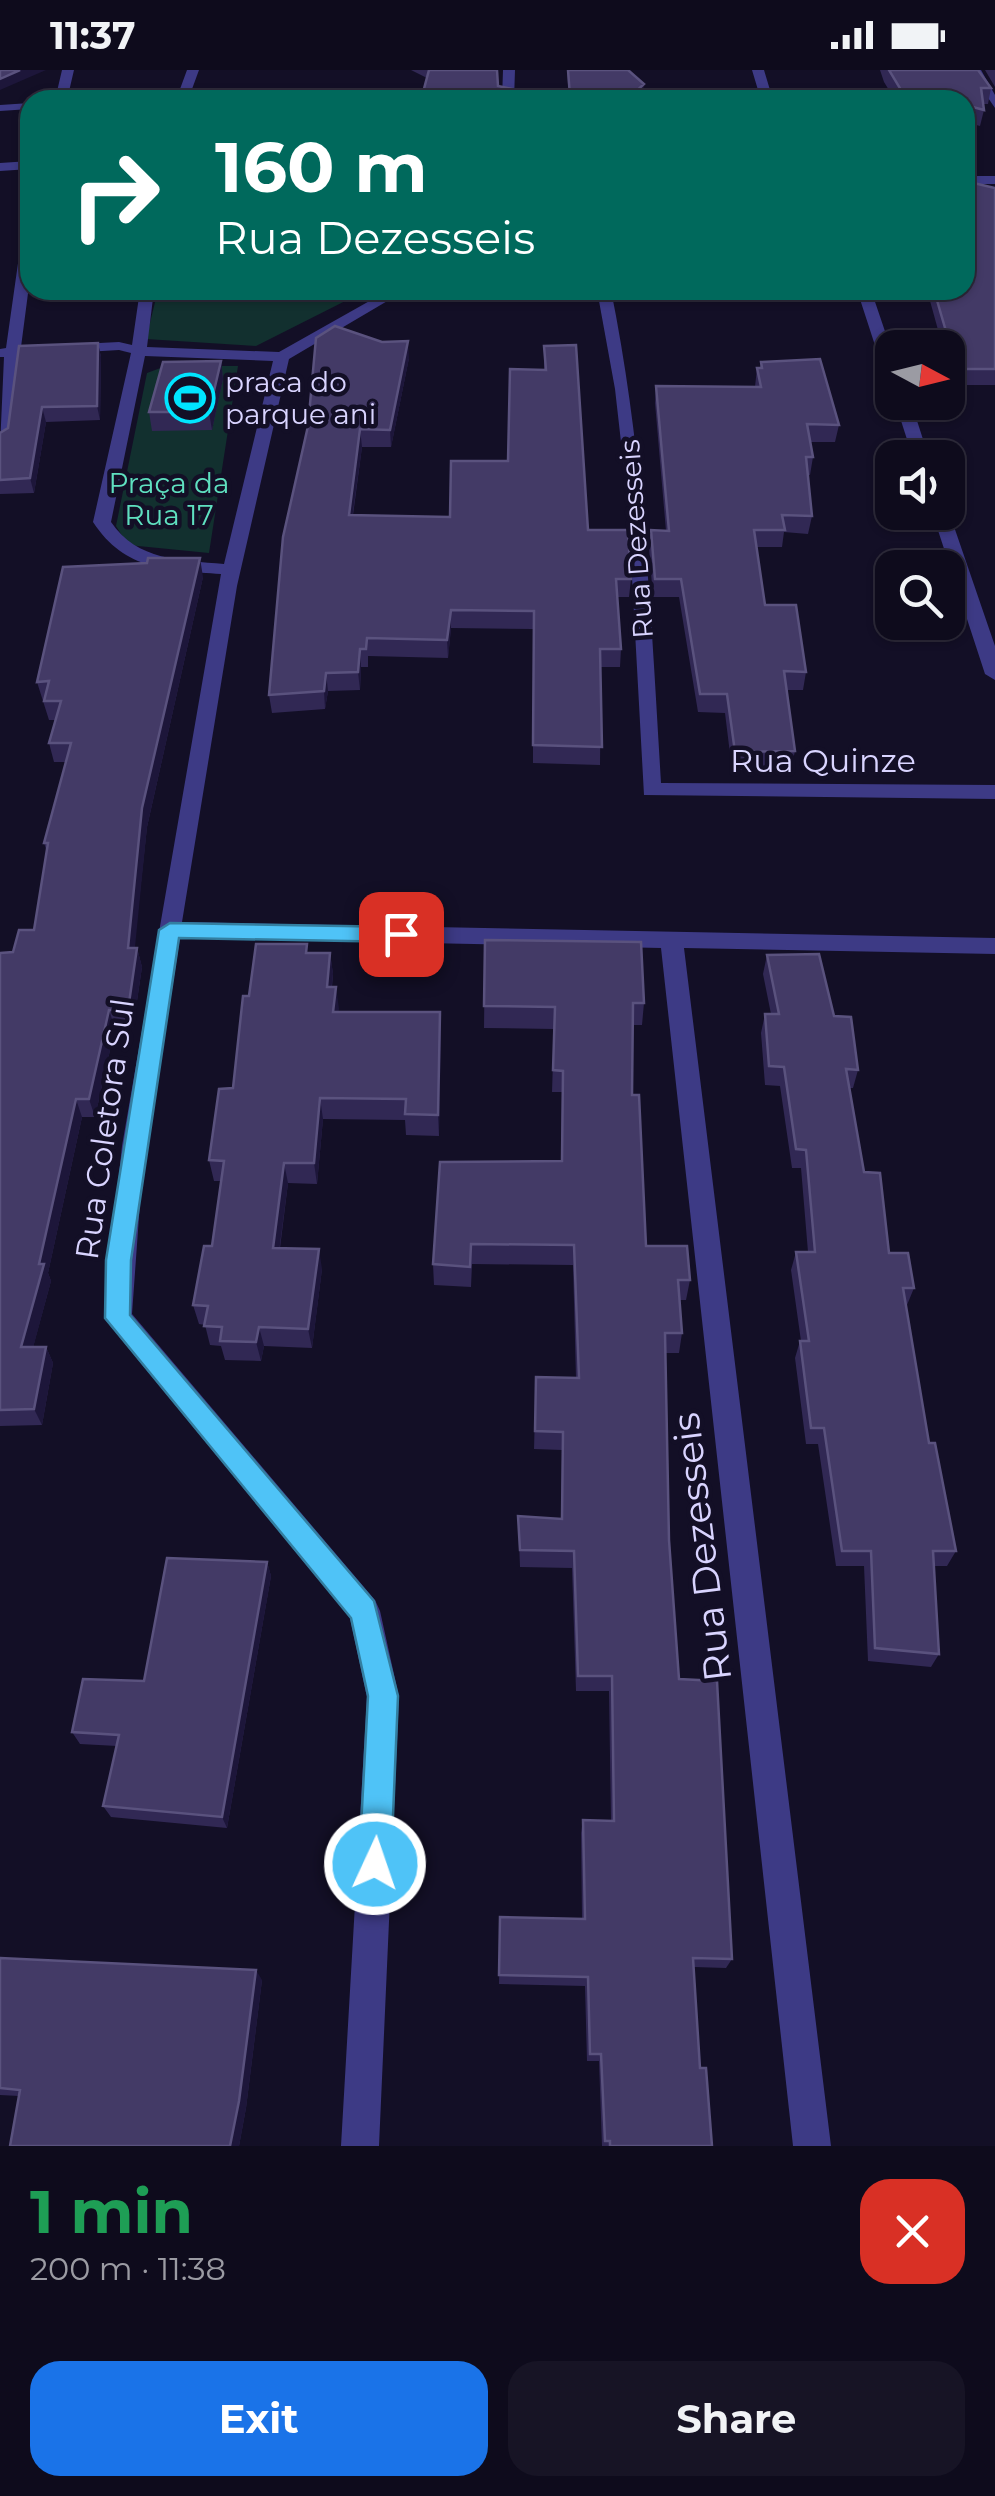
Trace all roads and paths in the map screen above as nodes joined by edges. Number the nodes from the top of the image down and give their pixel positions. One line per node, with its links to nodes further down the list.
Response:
1 (975, 70): 2 (street)
2 (995, 105)
3 (20, 280): 10 (street)
4 (146, 300): 9 (street)
5 (382, 300): 11 (street)
6 (606, 300): 16 (street, Rua Dezesseis)
7 (867, 300): 8 (street)
8 (877, 330)
9 (140, 351): 10 (street); 11 (street); 14 (street)
10 (6, 353): 12 (street)
11 (282, 358): 14 (street, Rua Coletora Sul)
12 (0, 442)
13 (946, 530): 15 (street)
14 (232, 570): 18 (street, Rua Coletora Sul)
15 (995, 674)
16 (652, 790): 17 (street, Rua Quinze)
17 (995, 792)
18 (170, 930): 19 (street); 21 (street, Rua Coletora Sul)
19 (672, 940): 20 (street); 22 (street, Rua Dezesseis)
20 (995, 946)
21 (360, 2146)
22 (812, 2146)

